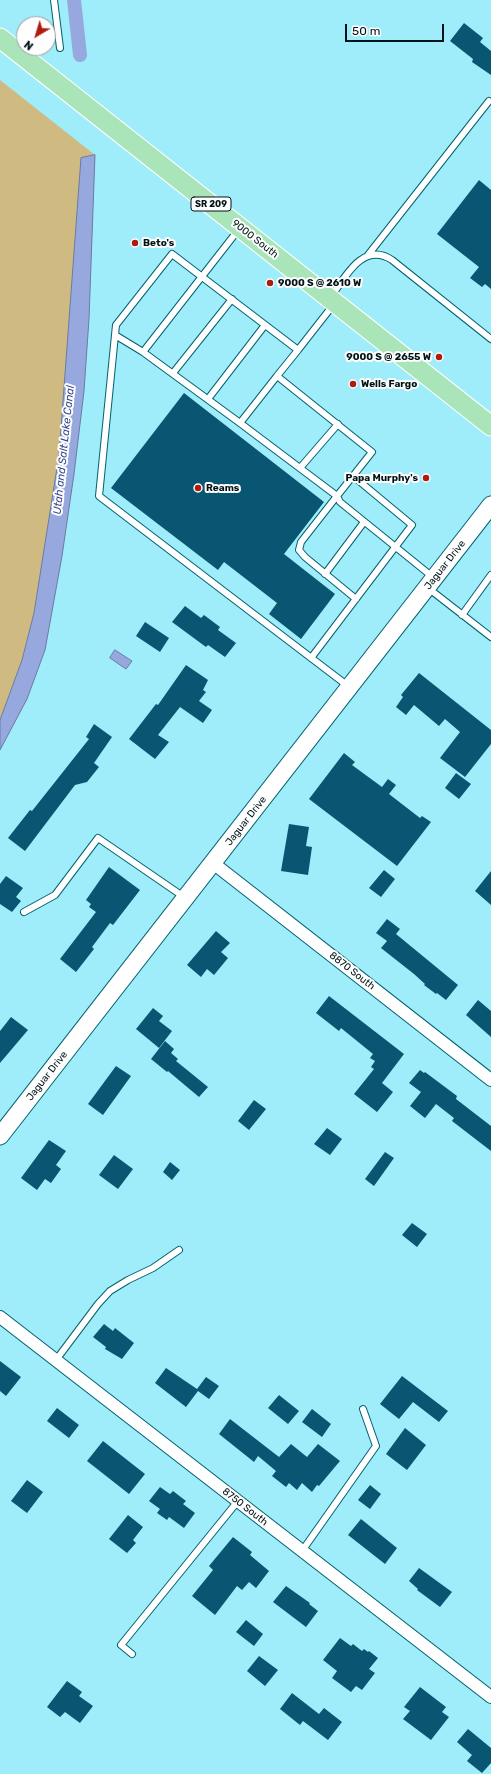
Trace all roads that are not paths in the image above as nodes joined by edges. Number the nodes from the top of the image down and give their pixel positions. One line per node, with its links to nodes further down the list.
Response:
1 (54, 0): 3 (lane)
2 (0, 38): 5 (main road, 9000 South / SR 209)
3 (60, 48)
4 (489, 101): 6 (lane)
5 (240, 228): 7 (lane); 9 (main road, 9000 South / SR 209)
6 (368, 255): 9 (lane); 12 (lane)
7 (202, 276): 8 (lane); 11 (lane); 14 (lane)
8 (232, 299): 10 (lane); 15 (lane)
9 (332, 301): 13 (lane); 20 (main road, 9000 South / SR 209)
10 (265, 325): 13 (lane); 17 (lane)
11 (114, 335): 14 (lane); 33 (lane)
12 (491, 339)
13 (298, 350): 16 (lane)
14 (143, 352): 15 (lane)
15 (173, 373): 17 (lane)
16 (277, 376): 18 (lane); 19 (lane)
17 (208, 399): 18 (lane)
18 (240, 423): 21 (lane)
19 (338, 424): 21 (lane); 22 (lane)
20 (491, 426)
21 (300, 468): 23 (lane)
22 (353, 476): 23 (lane); 26 (lane)
23 (337, 496): 25 (lane); 27 (lane)
24 (491, 506): 29 (main road, Jaguar Drive)
25 (364, 522): 26 (lane); 27 (lane)
26 (395, 548): 29 (lane); 30 (lane)
27 (325, 574): 30 (lane)
28 (491, 575): 31 (lane)
29 (431, 583): 31 (lane); 34 (main road, Jaguar Drive)
30 (356, 599): 33 (lane)
31 (462, 615): 32 (lane)
32 (491, 637)
33 (310, 658): 34 (lane)
34 (349, 688): 35 (main road, Jaguar Drive)
35 (213, 863): 36 (main road, Jaguar Drive); 38 (street, 8870 South)
36 (186, 898): 37 (lane); 39 (main road, Jaguar Drive)
37 (24, 912)
38 (491, 1080)
39 (0, 1136)
40 (179, 1250): 42 (lane)
41 (0, 1316): 42 (street, 8750 South)
42 (56, 1360): 44 (street, 8750 South)
43 (363, 1409): 45 (lane)
44 (238, 1501): 45 (street, 8750 South); 46 (lane)
45 (302, 1551): 47 (street, 8750 South)
46 (132, 1654)
47 (491, 1697)

